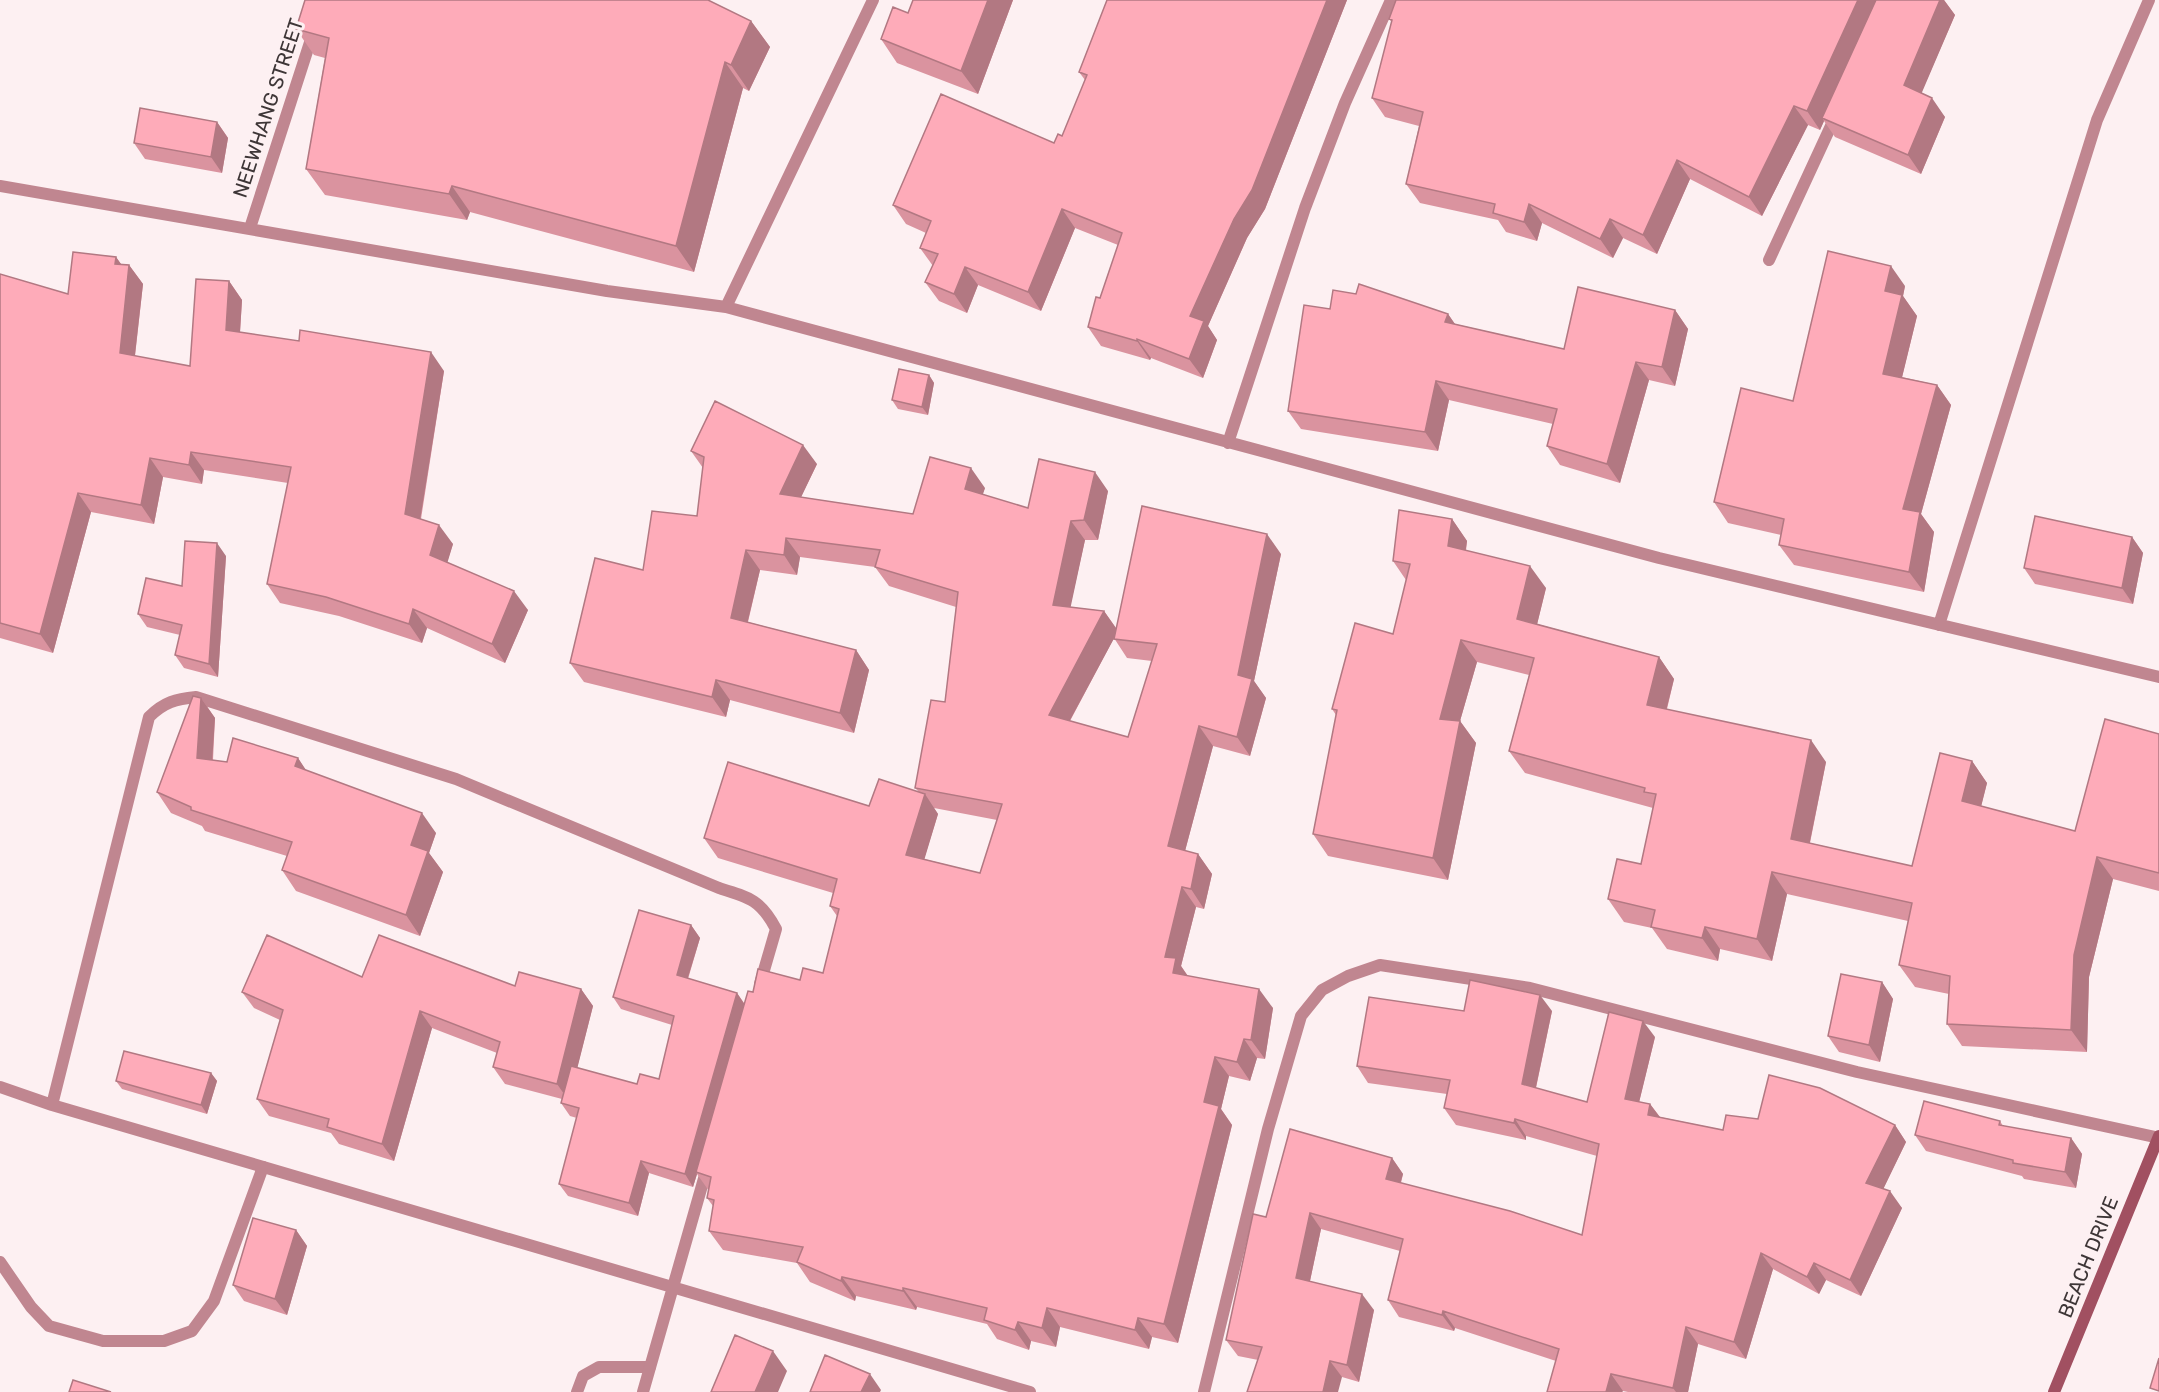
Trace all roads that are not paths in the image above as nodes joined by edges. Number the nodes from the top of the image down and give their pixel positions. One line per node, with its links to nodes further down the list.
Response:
1 (873, 0): 9 (street)
2 (1391, 0): 10 (street)
3 (2149, 0): 11 (street)
4 (316, 23): 7 (street, NEEWHANG STREET)
5 (1839, 108): 8 (street)
6 (0, 186): 7 (street)
7 (250, 228): 9 (street)
8 (1769, 260)
9 (726, 307): 10 (street)
10 (1228, 442): 11 (street)
11 (1939, 626): 12 (street)
12 (2159, 677)
13 (757, 996): 15 (street)
14 (0, 1087): 15 (street)
15 (52, 1105): 18 (street)
16 (2159, 1138): 25 (street); 26 (street, BEACH DRIVE)
17 (712, 1153): 20 (street)
18 (263, 1167): 19 (street); 20 (street)
19 (0, 1262)
20 (673, 1287): 21 (street); 24 (street)
21 (650, 1367): 22 (street); 23 (street)
22 (578, 1392)
23 (643, 1392)
24 (1030, 1392)
25 (1204, 1392)
26 (2054, 1392)

